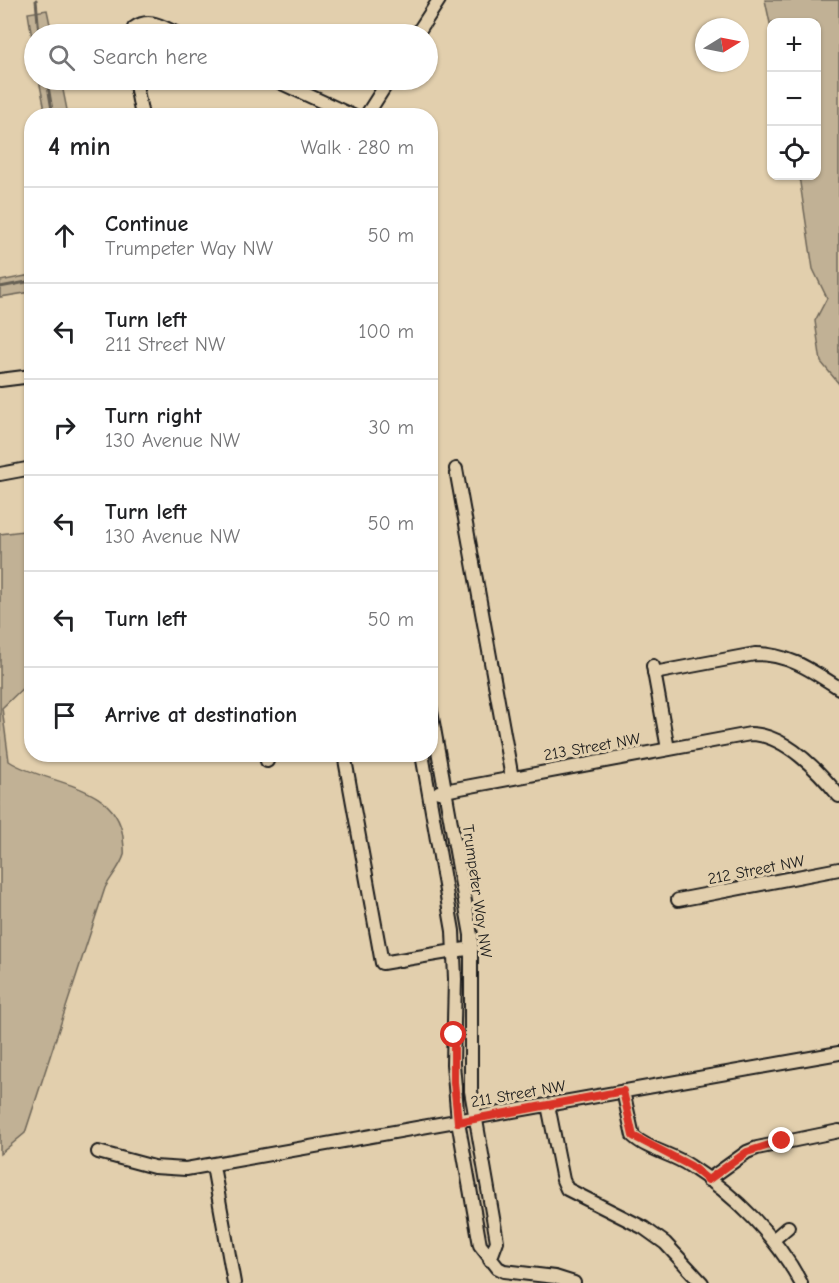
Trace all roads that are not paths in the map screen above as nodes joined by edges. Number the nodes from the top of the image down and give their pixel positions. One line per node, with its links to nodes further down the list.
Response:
1 (439, 0): 4 (street)
2 (140, 24): 3 (street)
3 (156, 24)
4 (423, 24)
5 (137, 90): 8 (street)
6 (297, 90): 9 (street)
7 (383, 90): 10 (street)
8 (140, 108)
9 (336, 108)
10 (371, 108)
11 (24, 377): 12 (street)
12 (0, 380)
13 (456, 469): 21 (street)
14 (24, 470): 15 (street)
15 (0, 474)
16 (839, 688): 18 (street)
17 (438, 748): 22 (street, Trumpeter Way NW)
18 (668, 749): 21 (street, 213 Street NW); 24 (street, 213 Street NW)
19 (345, 762): 28 (street)
20 (423, 762): 23 (street, Trumpeter Way NW)
21 (512, 778): 22 (street, 213 Street NW)
22 (446, 791): 23 (street, 213 Street NW); 27 (street, Trumpeter Way NW)
23 (429, 794): 28 (street, Trumpeter Way NW)
24 (839, 796)
25 (839, 869): 26 (street, 212 Street NW)
26 (678, 900)
27 (472, 948): 28 (street); 32 (street, Trumpeter Way NW)
28 (455, 950): 33 (street, Trumpeter Way NW)
29 (839, 1053): 30 (street, 211 Street NW)
30 (623, 1091): 31 (street, 211 Street NW); 37 (street)
31 (548, 1105): 32 (street, 211 Street NW); 43 (street)
32 (474, 1118): 33 (street, 211 Street NW); 40 (street, Trumpeter Way NW)
33 (458, 1122): 36 (street, 211 Street NW); 40 (street, Trumpeter Way NW)
34 (839, 1131): 37 (street)
35 (98, 1152): 36 (street, 211 Street NW)
36 (213, 1166): 41 (street)
37 (708, 1180): 39 (street)
38 (788, 1227): 39 (street)
39 (773, 1240): 44 (street)
40 (490, 1260): 42 (street)
41 (234, 1283)
42 (574, 1283)
43 (702, 1283)
44 (801, 1283)

